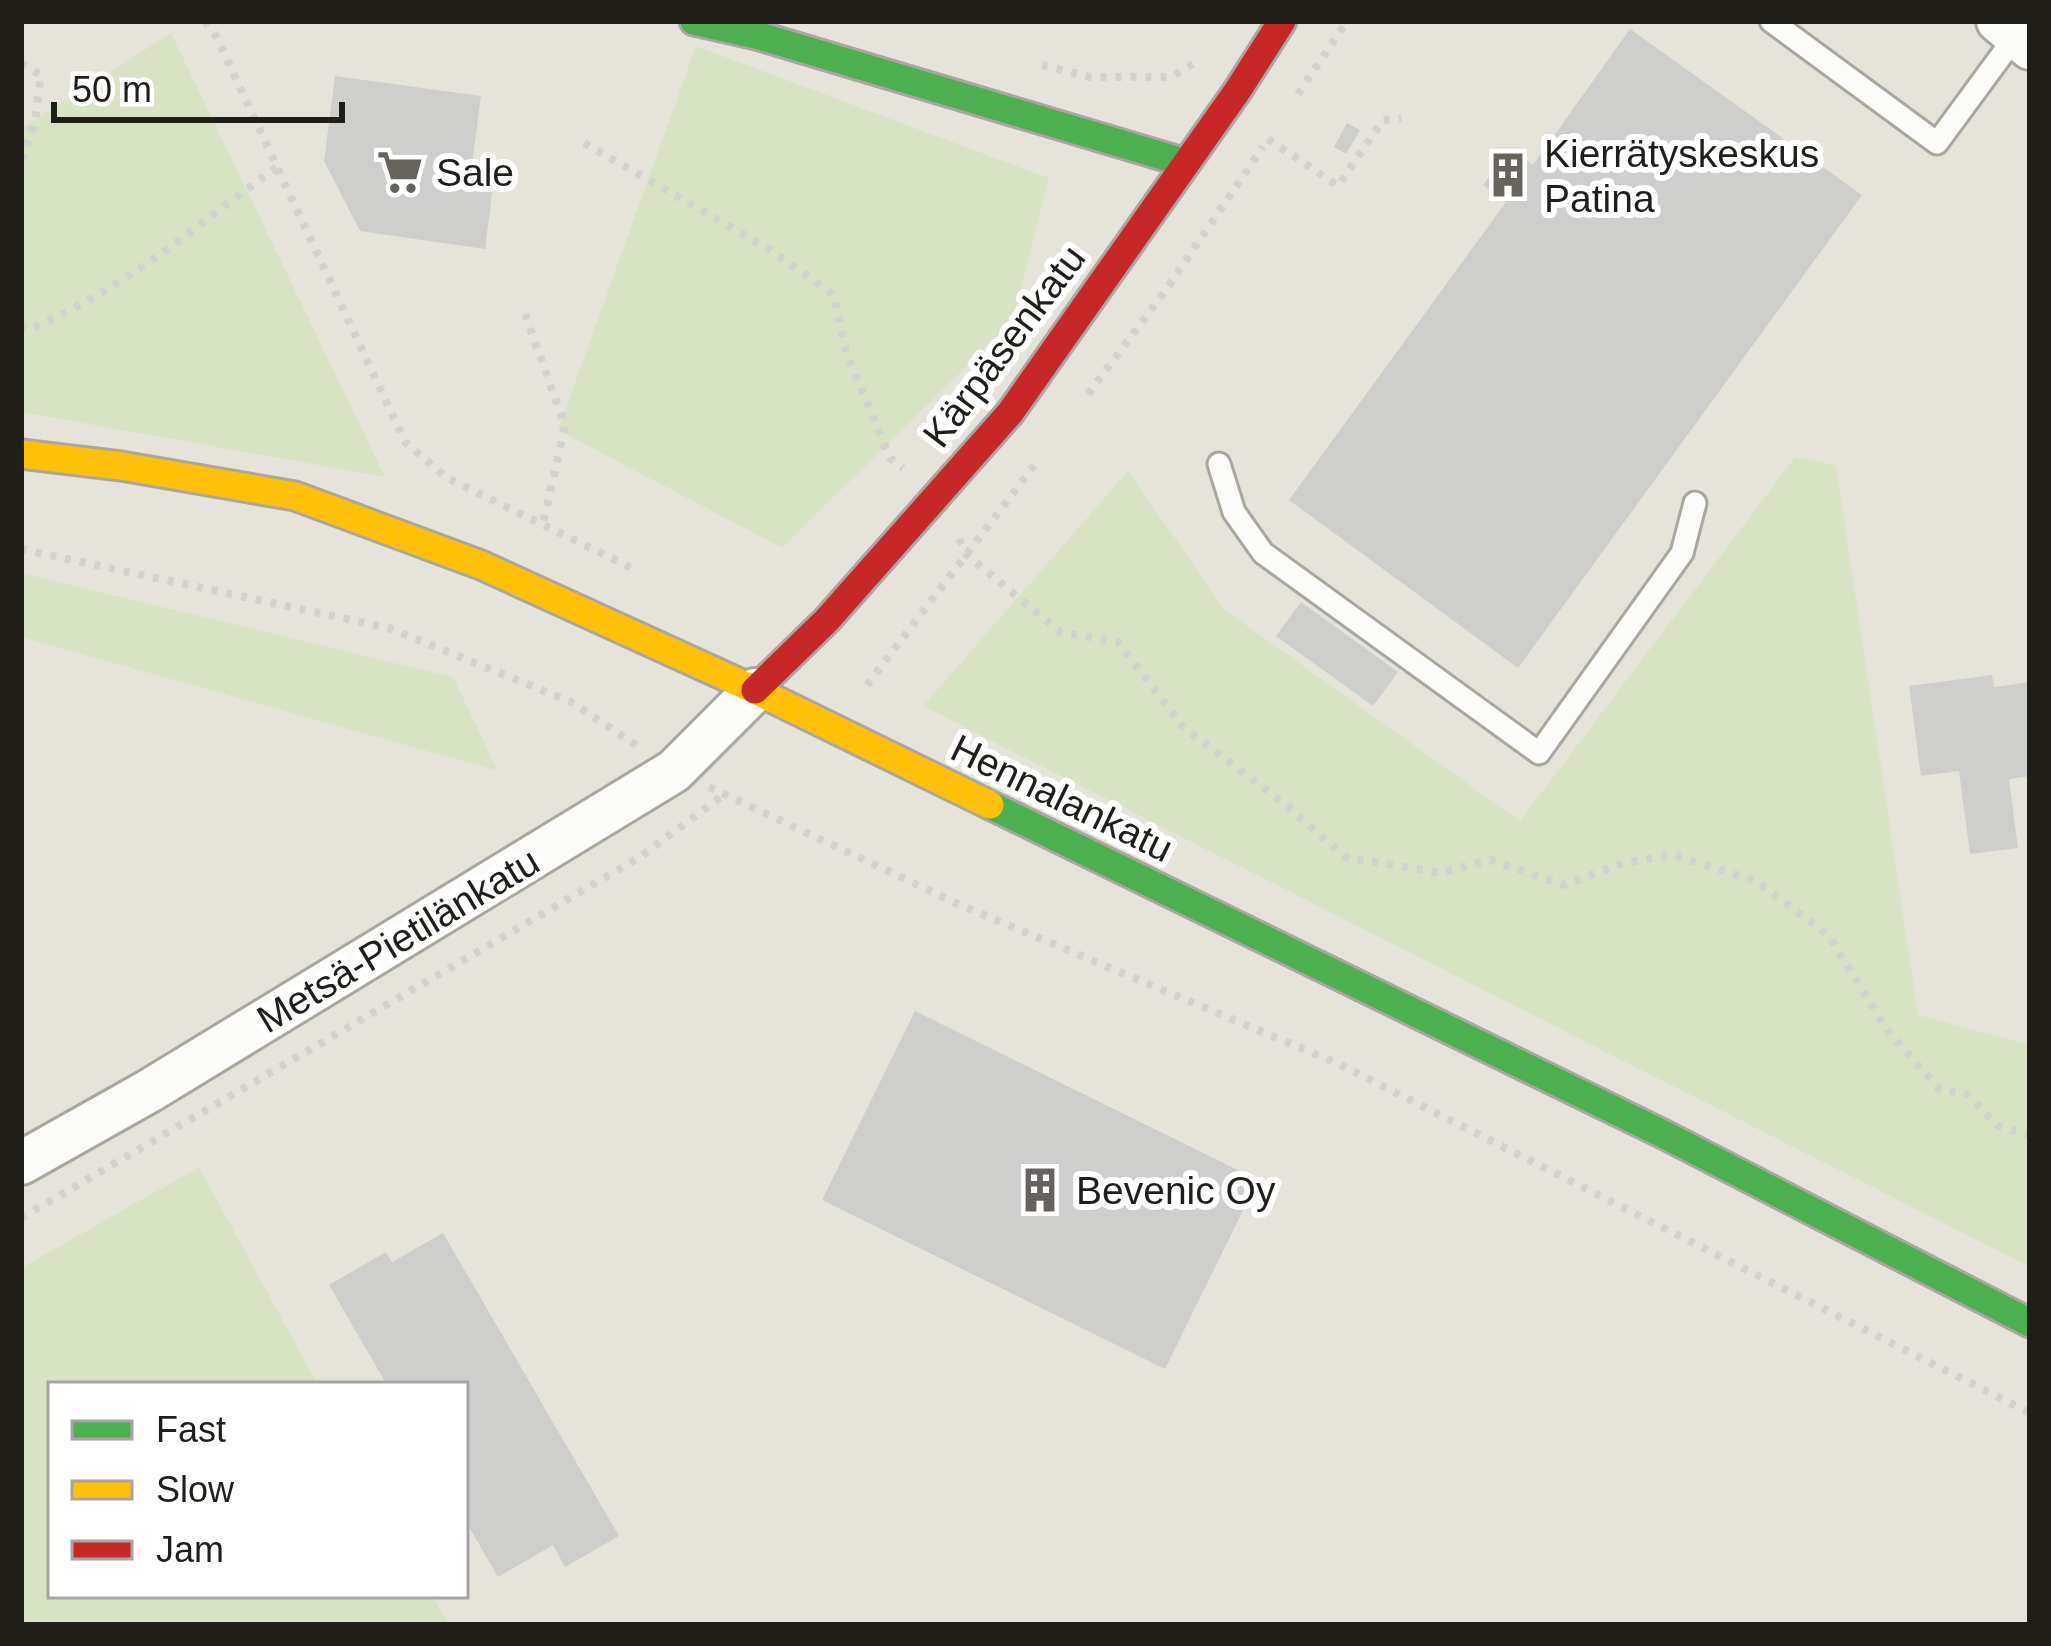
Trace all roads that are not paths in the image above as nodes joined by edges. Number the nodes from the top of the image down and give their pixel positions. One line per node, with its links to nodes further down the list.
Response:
1 (694, 21): 5 (street)
2 (1282, 21): 5 (street, Kärpäsenkatu)
3 (1771, 21): 4 (lane)
4 (2015, 35)
5 (1186, 163): 9 (street, Kärpäsenkatu)
6 (21, 454): 9 (street, Hennalankatu)
7 (1219, 464): 8 (lane)
8 (1695, 503)
9 (755, 690): 10 (street, Metsä-Pietilänkatu); 11 (street, Hennalankatu)
10 (21, 1163)
11 (2030, 1323)

